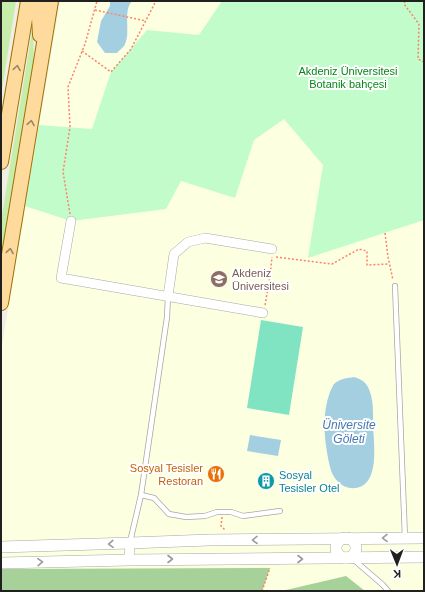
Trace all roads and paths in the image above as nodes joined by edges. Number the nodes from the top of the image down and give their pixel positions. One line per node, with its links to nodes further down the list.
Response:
1 (28, 1): 12 (main road, one-way to 1)
2 (38, 1): 10 (main road)
3 (52, 1): 10 (main road)
4 (97, 1): 7 (path)
5 (156, 1): 8 (path)
6 (405, 1): 11 (path)
7 (94, 10): 8 (path); 9 (path)
8 (146, 21): 9 (path)
9 (82, 50): 13 (path)
10 (41, 62): 19 (main road, one-way to 10)
11 (424, 62)
12 (1, 162)
13 (71, 222): 18 (street)
14 (384, 233): 16 (path)
15 (272, 249): 18 (street)
16 (389, 264): 17 (path); 20 (path)
17 (395, 286): 24 (lane)
18 (168, 296): 20 (street); 21 (lane)
19 (1, 303)
20 (263, 313)
21 (141, 495): 23 (lane); 28 (lane)
22 (280, 511): 23 (lane)
23 (223, 512): 27 (path)
24 (405, 538): 25 (street); 26 (street, one-way to 26)
25 (424, 538)
26 (346, 539): 27 (street, one-way to 27); 31 (street)
27 (234, 540): 28 (street)
28 (130, 543): 29 (street, one-way to 29); 33 (street)
29 (1, 547)
30 (424, 557): 31 (street)
31 (350, 558): 32 (street, one-way to 31); 36 (lane)
32 (272, 559): 33 (street, one-way to 32); 35 (path)
33 (129, 560): 34 (street, one-way to 33)
34 (1, 563)
35 (262, 591)
36 (388, 591)

